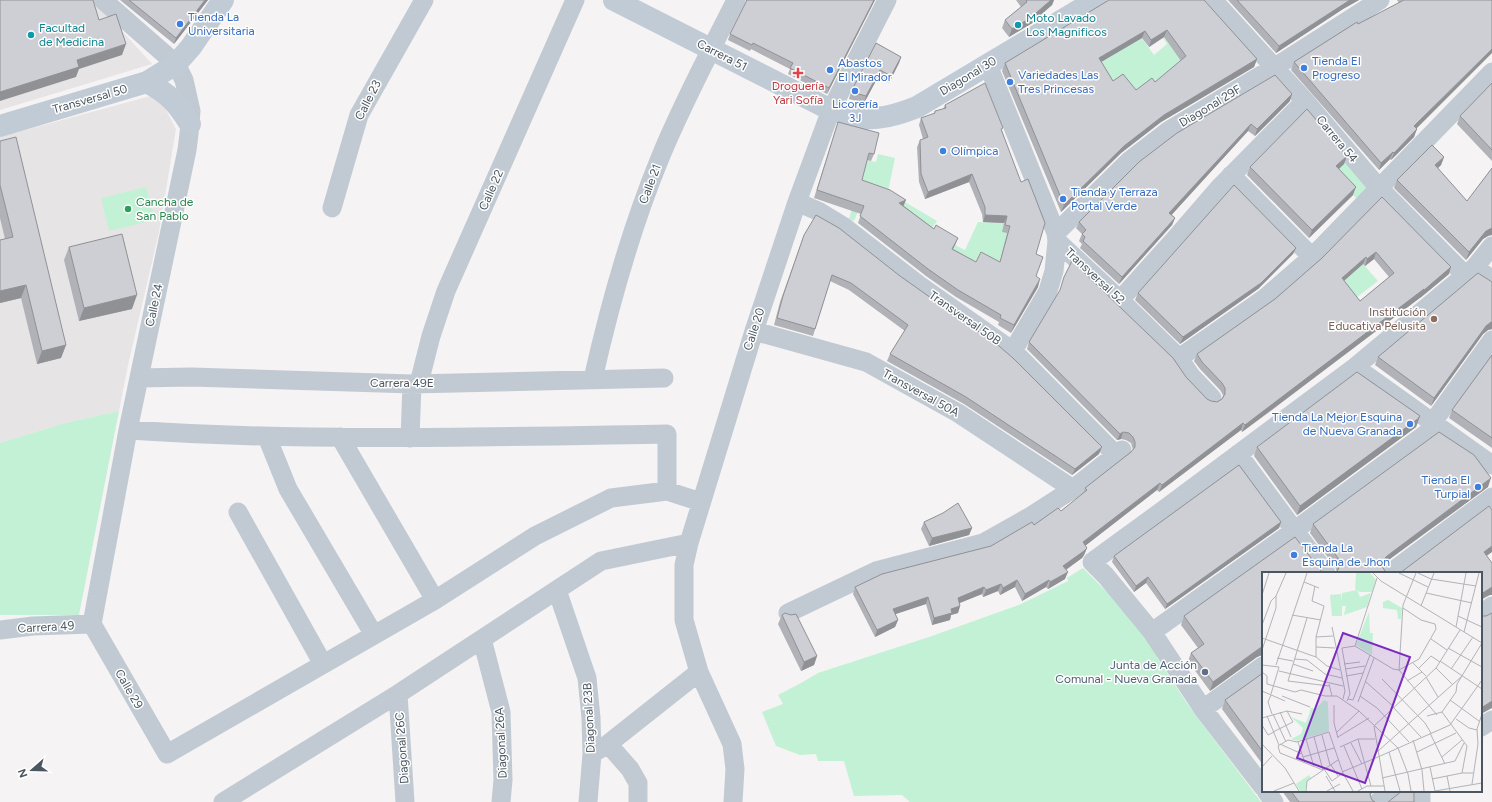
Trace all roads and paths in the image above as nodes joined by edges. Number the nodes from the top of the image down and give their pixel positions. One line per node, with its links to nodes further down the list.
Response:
1 (103, 0): 12 (street)
2 (223, 0): 12 (street)
3 (424, 0): 24 (street, Calle 23)
4 (575, 0): 39 (street, Calle 22)
5 (614, 0): 11 (street, Carrera 51)
6 (736, 0): 11 (street, Calle 21)
7 (887, 0): 18 (street, Calle 20)
8 (1096, 0): 13 (street, Diagonal 30)
9 (1213, 0): 14 (street, Carrera 54)
10 (1380, 0): 14 (street, Diagonal 29F)
11 (711, 50): 18 (street, Carrera 51); 38 (street, Calle 21)
12 (176, 64): 16 (street, Transversal 50); 19 (street, Calle 24)
13 (988, 65): 18 (street, Diagonal 30); 25 (street, Transversal 52)
14 (1275, 67): 17 (street, Carrera 54); 25 (street, Diagonal 29F)
15 (1492, 72): 22 (street)
16 (147, 82): 19 (street); 20 (street, Transversal 50)
17 (1305, 101): 21 (street); 22 (street, Carrera 54)
18 (831, 110): 23 (street, Calle 20)
19 (190, 124): 36 (street, Calle 24)
20 (0, 126)
21 (1231, 175): 27 (street); 30 (street)
22 (1378, 187): 27 (street); 28 (street, Carrera 54)
23 (797, 202): 31 (street, Calle 20); 33 (street, Transversal 50B)
24 (332, 208)
25 (1057, 237): 30 (street, Transversal 52); 33 (street)
26 (1492, 246): 28 (street)
27 (1312, 256): 34 (street)
28 (1470, 271): 29 (street, Carrera 54); 35 (street)
29 (1492, 280)
30 (1120, 300): 34 (street, Transversal 52)
31 (754, 330): 48 (street, Transversal 50A); 51 (street, Calle 20)
32 (1492, 340): 41 (street)
33 (1013, 351): 48 (street, Transversal 50B)
34 (1179, 358): 40 (street, Transversal 52)
35 (1355, 367): 41 (street); 46 (street)
36 (139, 378): 39 (street, Carrera 49E); 42 (street, Calle 24)
37 (664, 378): 38 (street, Carrera 49E)
38 (593, 379): 39 (street, Carrera 49E)
39 (415, 384): 45 (street, Calle 22)
40 (1212, 398)
41 (1435, 424): 47 (street); 53 (street)
42 (128, 430): 44 (street); 62 (street, Calle 24)
43 (340, 436): 44 (street); 45 (street); 58 (street)
44 (267, 437): 65 (street)
45 (410, 438): 49 (street)
46 (1238, 454): 53 (street); 64 (street)
47 (1492, 465)
48 (1073, 489): 60 (street)
49 (667, 491): 51 (street); 58 (street)
50 (1492, 497): 56 (street)
51 (701, 502): 54 (street, Calle 20)
52 (238, 512): 67 (street)
53 (1295, 530): 55 (street); 64 (street)
54 (689, 543): 57 (street); 69 (street, Calle 20)
55 (1325, 572)
56 (1391, 572)
57 (557, 590): 66 (street); 74 (street, Diagonal 23B)
58 (435, 600): 65 (street)
59 (1492, 606): 61 (street)
60 (788, 613)
61 (1482, 613)
62 (92, 624): 63 (street, Carrera 49); 67 (street, Calle 29)
63 (0, 630)
64 (1152, 632): 71 (street)
65 (374, 635): 67 (street)
66 (482, 639): 70 (street); 81 (street, Diagonal 26A)
67 (323, 664)
68 (1262, 667): 71 (street)
69 (699, 672): 74 (street); 84 (street, Calle 20)
70 (398, 694): 78 (street); 80 (street, Diagonal 26C)
71 (1203, 710): 75 (street)
72 (1492, 720): 73 (street)
73 (1482, 726)
74 (600, 749): 82 (street, Diagonal 23B); 83 (street)
75 (1262, 782)
76 (1268, 792): 85 (street)
77 (1391, 792): 86 (street)
78 (253, 794): 79 (street)
79 (223, 802)
80 (405, 802)
81 (501, 802)
82 (588, 802)
83 (638, 802)
84 (733, 802)
85 (1274, 802)
86 (1378, 802)

